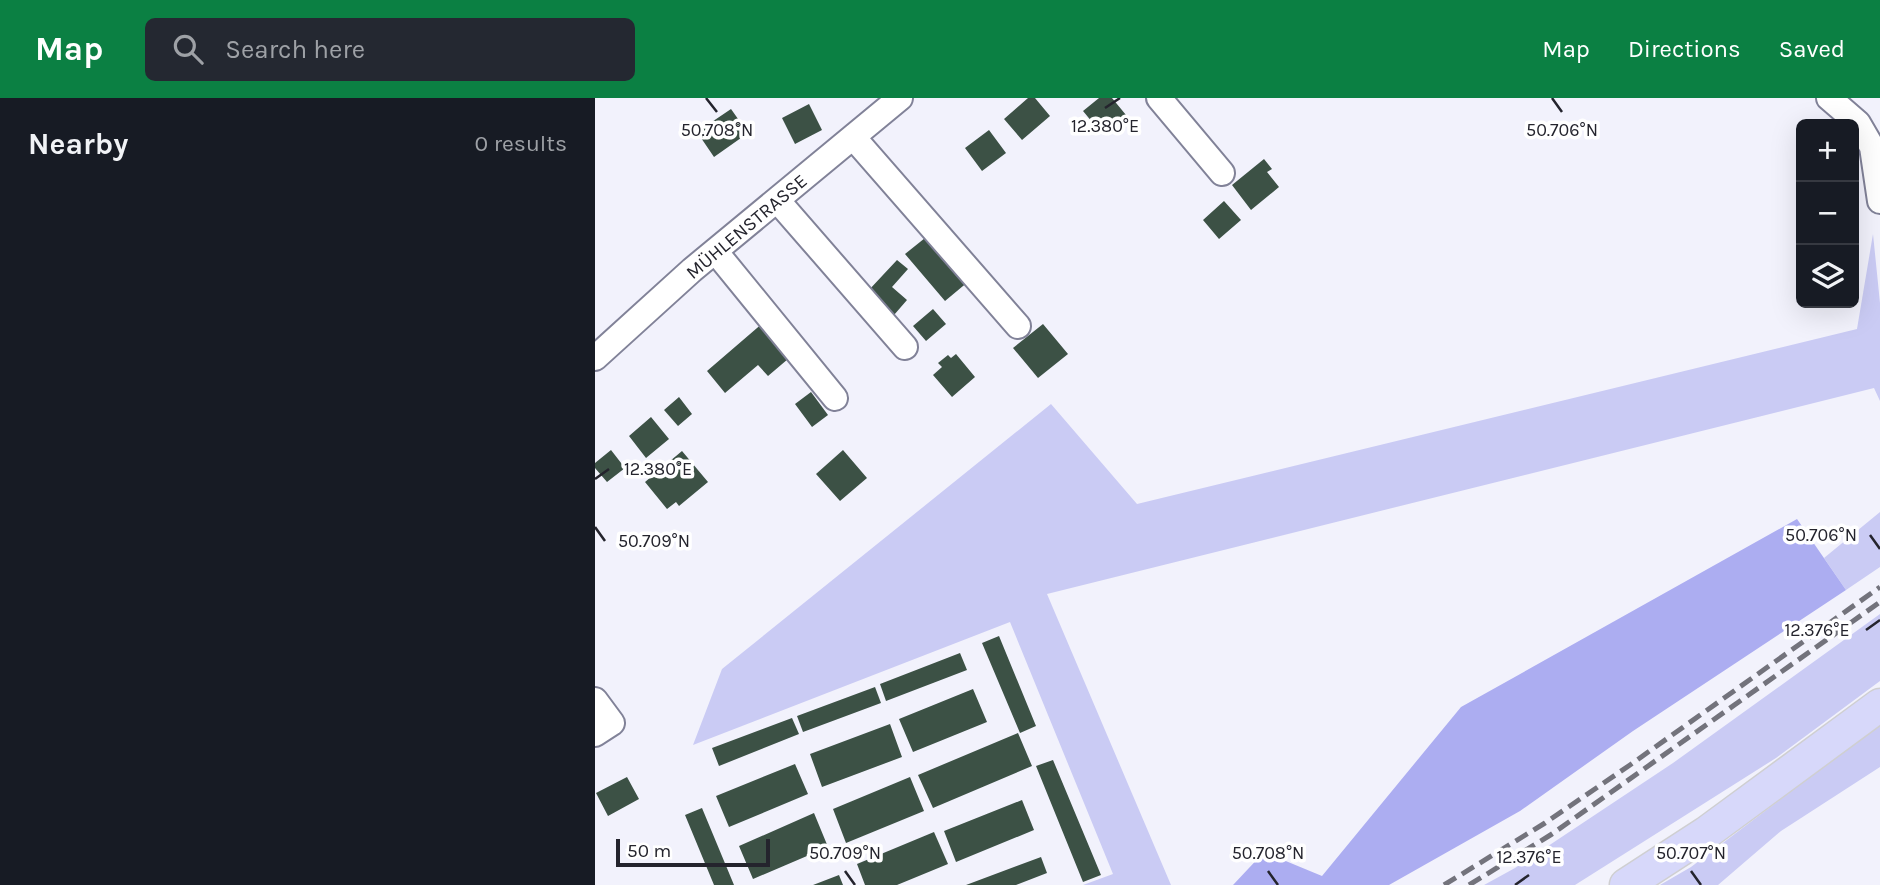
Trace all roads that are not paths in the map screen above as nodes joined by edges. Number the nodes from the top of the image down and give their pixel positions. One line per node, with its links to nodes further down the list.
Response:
1 (900, 98): 7 (street, MÜHLENSTRASSE)
2 (1159, 98): 9 (street)
3 (1829, 98): 4 (street)
4 (1853, 119)
5 (1859, 124): 8 (street)
6 (1859, 125): 11 (street)
7 (853, 137): 10 (street, MÜHLENSTRASSE); 13 (street)
8 (1880, 141)
9 (1222, 173)
10 (777, 200): 12 (street, MÜHLENSTRASSE); 14 (street)
11 (1880, 201)
12 (715, 251): 15 (street, MÜHLENSTRASSE); 16 (street)
13 (1019, 326)
14 (905, 347)
15 (595, 358)
16 (835, 398)
17 (595, 700): 19 (street)
18 (1880, 705): 20 (main road)
19 (595, 734)
20 (1626, 885)

